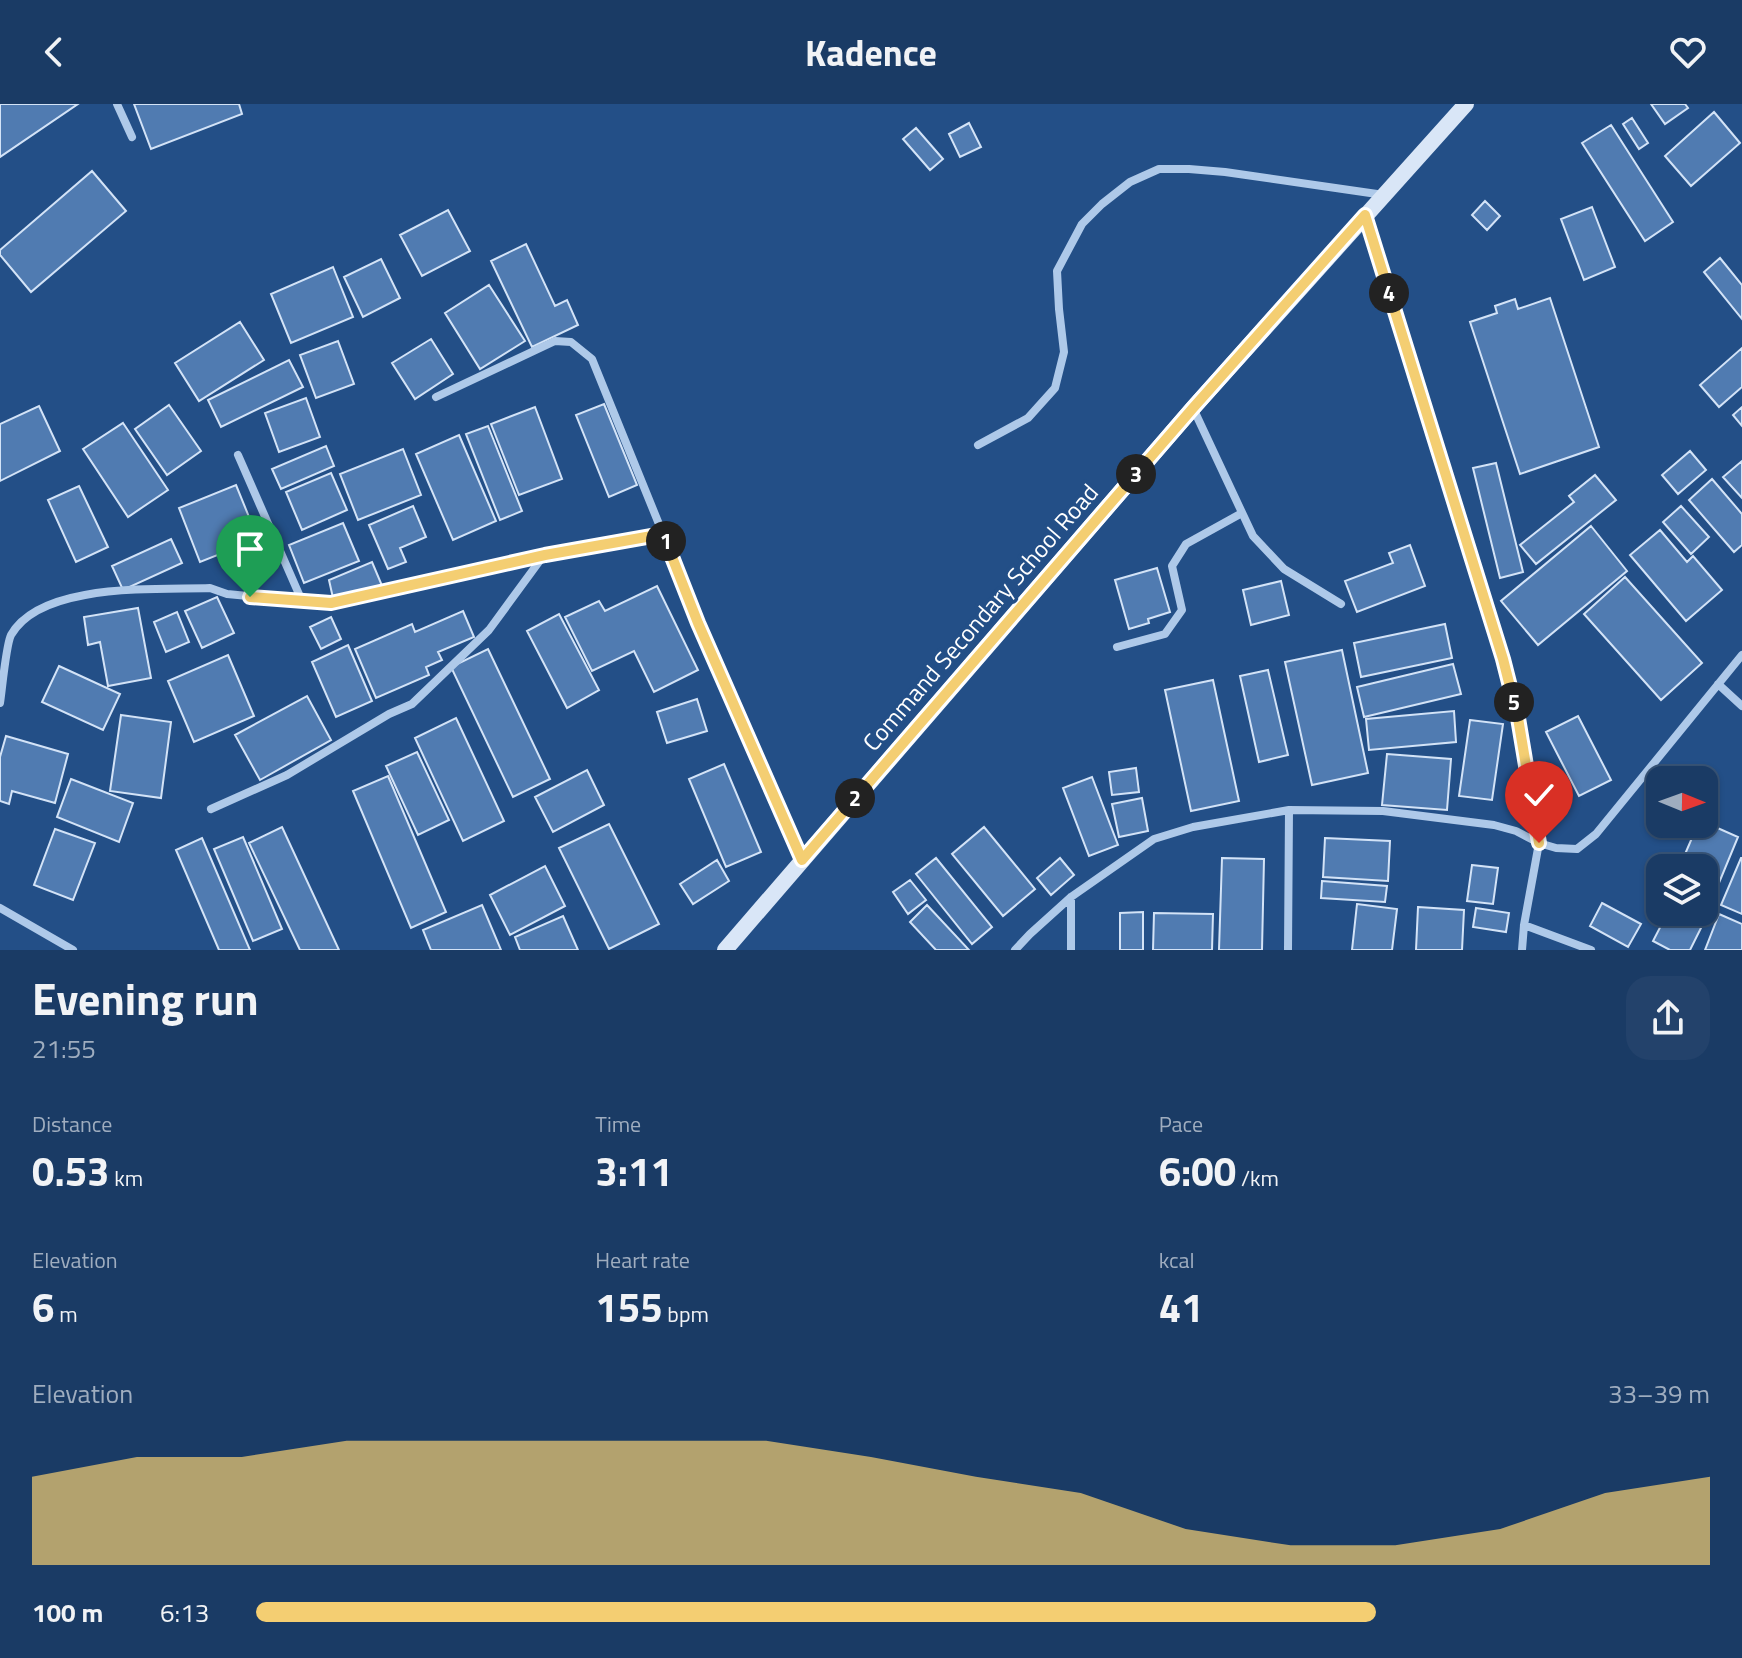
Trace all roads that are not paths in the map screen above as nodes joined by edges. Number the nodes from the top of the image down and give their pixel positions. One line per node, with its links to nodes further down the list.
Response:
1 (117, 104): 3 (street)
2 (1466, 104): 4 (main road, Command Secondary School Road)
3 (132, 137)
4 (1384, 195): 5 (main road, Command Secondary School Road); 8 (street)
5 (1365, 215): 7 (main road, Command Secondary School Road); 22 (street)
6 (436, 397): 11 (street)
7 (1193, 408): 10 (street); 23 (main road, Command Secondary School Road)
8 (978, 445)
9 (238, 455): 13 (street)
10 (1242, 513): 14 (street); 15 (street)
11 (663, 534): 12 (street); 23 (street)
12 (545, 555): 13 (street); 20 (street)
13 (302, 601): 18 (street)
14 (1341, 604)
15 (1117, 647)
16 (1742, 655): 17 (street)
17 (1718, 684): 19 (street); 22 (street)
18 (0, 703)
19 (1742, 706)
20 (211, 809)
21 (1289, 810): 22 (street); 24 (street); 31 (street)
22 (1539, 843): 26 (street)
23 (802, 860): 28 (main road, Command Secondary School Road)
24 (1071, 897): 29 (street); 30 (street)
25 (0, 908): 27 (street)
26 (1524, 925): 32 (street); 33 (street)
27 (73, 950)
28 (725, 950)
29 (1015, 950)
30 (1071, 950)
31 (1288, 950)
32 (1522, 950)
33 (1591, 950)

